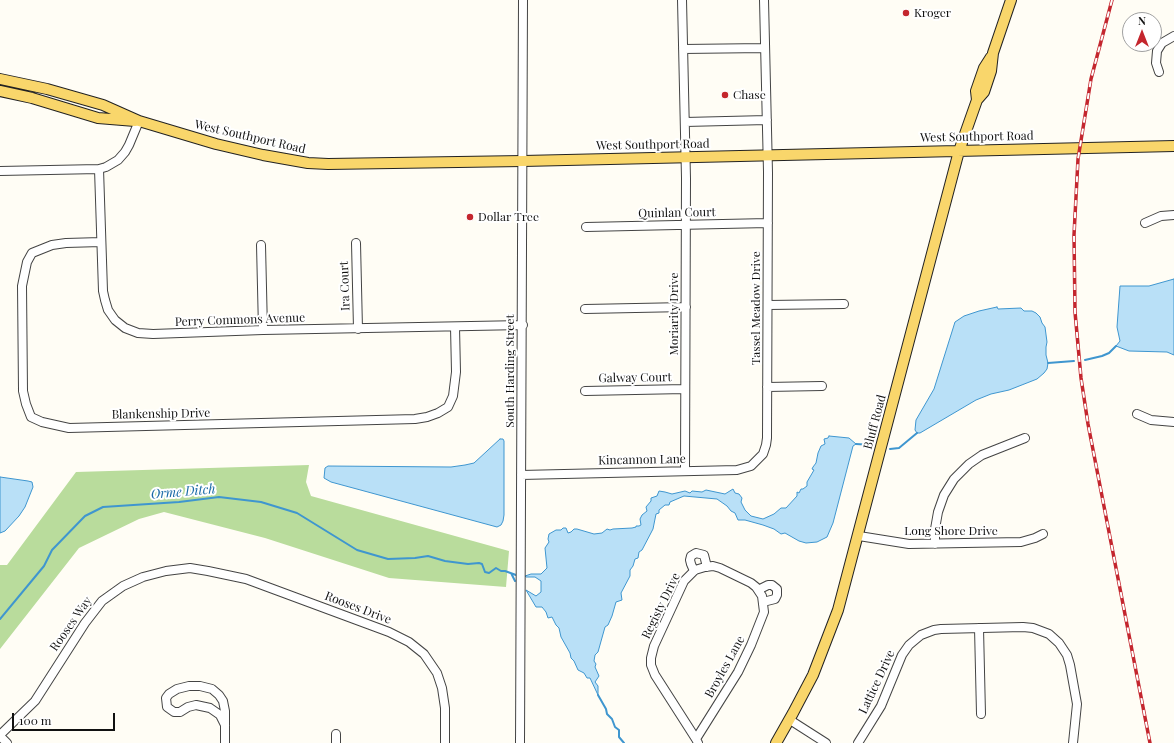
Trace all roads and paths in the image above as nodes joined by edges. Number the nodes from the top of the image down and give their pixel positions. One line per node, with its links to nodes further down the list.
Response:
1 (523, 0): 18 (street, South Harding Street)
2 (682, 0): 7 (street, Moriarity Drive)
3 (764, 0): 6 (street, Tassel Meadow Drive)
4 (1012, 0): 15 (main road, Bluff Road)
5 (1174, 36): 8 (street)
6 (765, 48): 7 (street); 11 (street, Tassel Meadow Drive)
7 (683, 49): 13 (street, Moriarity Drive)
8 (1159, 72)
9 (0, 79): 12 (main road, West Southport Road)
10 (0, 91): 12 (main road, West Southport Road)
11 (767, 120): 13 (street); 16 (street, Tassel Meadow Drive)
12 (138, 121): 18 (main road, West Southport Road); 19 (street)
13 (685, 122): 17 (street, Moriarity Drive)
14 (1174, 146): 15 (main road, West Southport Road)
15 (959, 150): 16 (main road, West Southport Road); 48 (main road, Bluff Road)
16 (768, 155): 17 (main road, West Southport Road); 22 (street, Tassel Meadow Drive)
17 (686, 157): 18 (main road, West Southport Road); 24 (street, Moriarity Drive)
18 (523, 161): 33 (street, South Harding Street)
19 (99, 169): 20 (street); 26 (street, Perry Commons Avenue)
20 (0, 172)
21 (1174, 214): 23 (street)
22 (768, 223): 24 (street, Quinlan Court); 30 (street, Tassel Meadow Drive)
23 (1145, 223)
24 (686, 225): 25 (street, Quinlan Court); 31 (street, Moriarity Drive)
25 (586, 227)
26 (101, 242): 34 (street, Blankenship Drive); 36 (street, Perry Commons Avenue)
27 (356, 243): 35 (street, Ira Court)
28 (261, 245): 36 (street)
29 (844, 304): 30 (street)
30 (768, 305): 38 (street, Tassel Meadow Drive)
31 (686, 307): 32 (street); 39 (street, Moriarity Drive)
32 (585, 309)
33 (522, 325): 34 (street, Perry Commons Avenue); 46 (street, South Harding Street)
34 (455, 327): 35 (street, Perry Commons Avenue)
35 (358, 329): 36 (street, Perry Commons Avenue)
36 (263, 330)
37 (822, 386): 38 (street)
38 (767, 387): 44 (street, Tassel Meadow Drive)
39 (685, 388): 40 (street, Galway Court); 45 (street, Moriarity Drive)
40 (585, 391)
41 (1137, 414): 42 (street)
42 (1174, 422)
43 (1025, 438): 49 (street)
44 (759, 459): 45 (street, Kincannon Lane)
45 (685, 471): 46 (street, Kincannon Lane)
46 (521, 474): 66 (street, South Harding Street)
47 (1043, 534): 49 (street, Long Shore Drive)
48 (858, 536): 49 (street, Long Shore Drive); 57 (main road, Bluff Road)
49 (934, 544)
50 (707, 567): 52 (street, Registy Drive); 52 (street); 53 (street, Registy Drive)
51 (190, 568): 60 (street, Rooses Way); 65 (street, Rooses Drive)
52 (694, 571): 61 (street, Registy Drive)
53 (758, 590): 54 (street); 54 (street)
54 (763, 602): 61 (street, Broyles Lane)
55 (979, 628): 56 (street); 69 (street, Lattice Drive); 70 (street)
56 (981, 714)
57 (790, 720): 67 (main road, Bluff Road); 68 (street)
58 (225, 725): 58 (street); 63 (street)
59 (336, 734): 64 (street)
60 (0, 736): 62 (street)
61 (697, 741)
62 (7, 743)
63 (226, 743)
64 (336, 743)
65 (445, 743)
66 (520, 743)
67 (776, 743)
68 (826, 743)
69 (858, 743)
70 (1073, 743)

